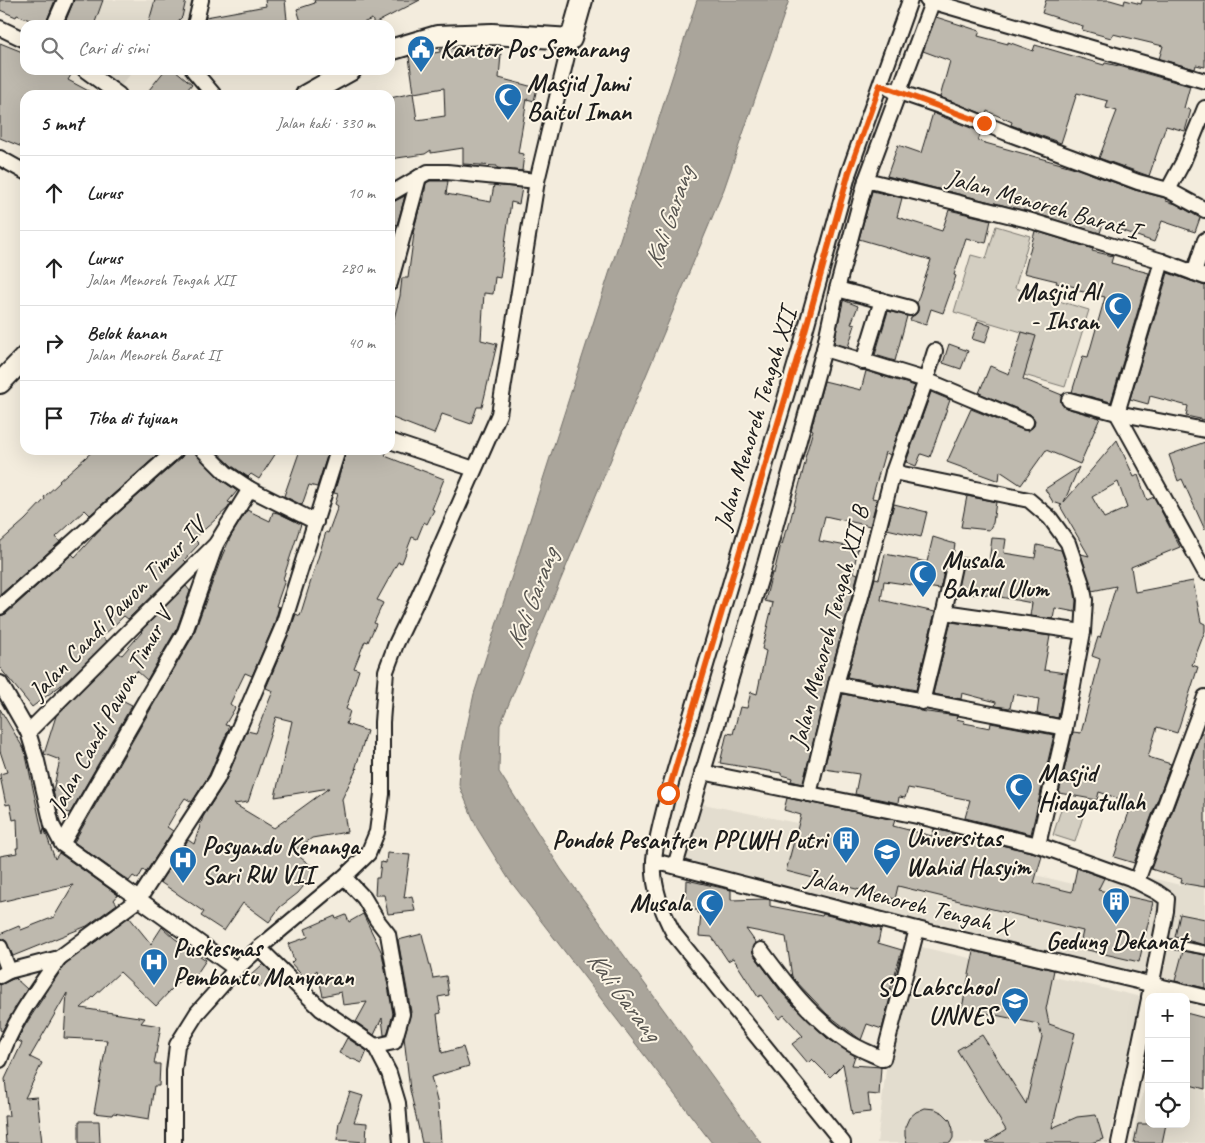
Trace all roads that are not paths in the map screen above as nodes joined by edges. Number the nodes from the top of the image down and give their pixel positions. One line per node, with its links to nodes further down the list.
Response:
1 (65, 0): 6 (street)
2 (201, 0): 7 (street)
3 (582, 0): 10 (main road)
4 (910, 0): 16 (street, Jalan Menoreh Tengah XII)
5 (931, 1): 15 (street); 20 (street)
6 (56, 20)
7 (197, 20)
8 (0, 28): 9 (street)
9 (20, 38)
10 (570, 38): 11 (main road); 26 (street)
11 (395, 49)
12 (93, 75): 17 (street)
13 (196, 75): 18 (street)
14 (342, 75): 19 (main road)
15 (1205, 80)
16 (880, 85): 20 (street); 72 (street, Jalan Menoreh Tengah XII)
17 (112, 90)
18 (210, 90)
19 (315, 90)
20 (898, 92): 25 (street); 27 (street)
21 (1205, 108): 27 (street)
22 (0, 158): 23 (street)
23 (20, 169)
24 (419, 177): 26 (street); 28 (street); 32 (street)
25 (866, 180): 31 (street, Jalan Menoreh Barat I); 34 (street)
26 (536, 181): 51 (street)
27 (1168, 190): 29 (street)
28 (395, 191)
29 (1205, 210)
30 (1205, 240): 33 (street)
31 (1162, 261): 33 (street, Jalan Menoreh Barat I); 44 (street)
32 (395, 264)
33 (1200, 275)
34 (837, 289): 35 (street); 37 (street)
35 (882, 300): 36 (street); 40 (street)
36 (910, 308)
37 (824, 350): 40 (street); 68 (street)
38 (935, 351): 42 (street, Jalan Menoreh Tengah XII B)
39 (20, 362): 41 (main road)
40 (863, 362): 42 (street)
41 (2, 379)
42 (926, 380): 45 (street); 52 (street, Jalan Menoreh Tengah XII B)
43 (1069, 400): 44 (street)
44 (1118, 413): 46 (street); 57 (street)
45 (1026, 422)
46 (1205, 430)
47 (395, 443): 51 (street)
48 (170, 455): 58 (street)
49 (207, 455): 53 (street)
50 (336, 455): 54 (street)
51 (474, 469): 74 (street)
52 (893, 472): 60 (street); 62 (street, Jalan Menoreh Tengah XII B)
53 (250, 489): 54 (street); 55 (street, Jalan Candi Pawon Timur IV)
54 (316, 522): 76 (street)
55 (216, 544): 67 (street, Jalan Candi Pawon Timur IV); 70 (street, Jalan Candi Pawon Timur V)
56 (954, 566): 59 (street)
57 (1205, 572)
58 (0, 607)
59 (944, 612): 60 (street); 64 (street)
60 (1083, 632): 66 (street)
61 (0, 682): 67 (street)
62 (836, 684): 64 (street); 69 (street, Jalan Menoreh Tengah XII B)
63 (1205, 697): 65 (street)
64 (922, 702): 66 (street)
65 (1200, 727): 75 (street)
66 (1065, 728): 71 (street)
67 (28, 732): 70 (street)
68 (702, 772): 69 (street); 73 (street)
69 (809, 794): 71 (street)
70 (62, 844): 76 (street)
71 (1038, 845): 75 (street)
72 (654, 860): 73 (street, Jalan Menoreh Tengah X); 94 (street, Jalan Menoreh Tengah XII)
73 (675, 866): 77 (street, Jalan Menoreh Tengah X)
74 (344, 877): 80 (street); 90 (street)
75 (1138, 881): 78 (street)
76 (139, 899): 83 (street); 84 (street)
77 (918, 929): 81 (street); 86 (street, Jalan Menoreh Tengah X)
78 (1161, 942): 82 (lane); 86 (street)
79 (0, 947): 85 (street)
80 (259, 948): 84 (street); 90 (street)
81 (761, 950)
82 (1205, 950)
83 (59, 958): 85 (street); 91 (street)
84 (236, 969): 92 (street)
85 (4, 974)
86 (1150, 993)
87 (1190, 996): 88 (street, Jalan Menoreh Tengah X)
88 (1205, 997)
89 (1145, 1017): 95 (street)
90 (374, 1046): 93 (street)
91 (0, 1060)
92 (174, 1143)
93 (401, 1143)
94 (843, 1143)
95 (1119, 1143)

